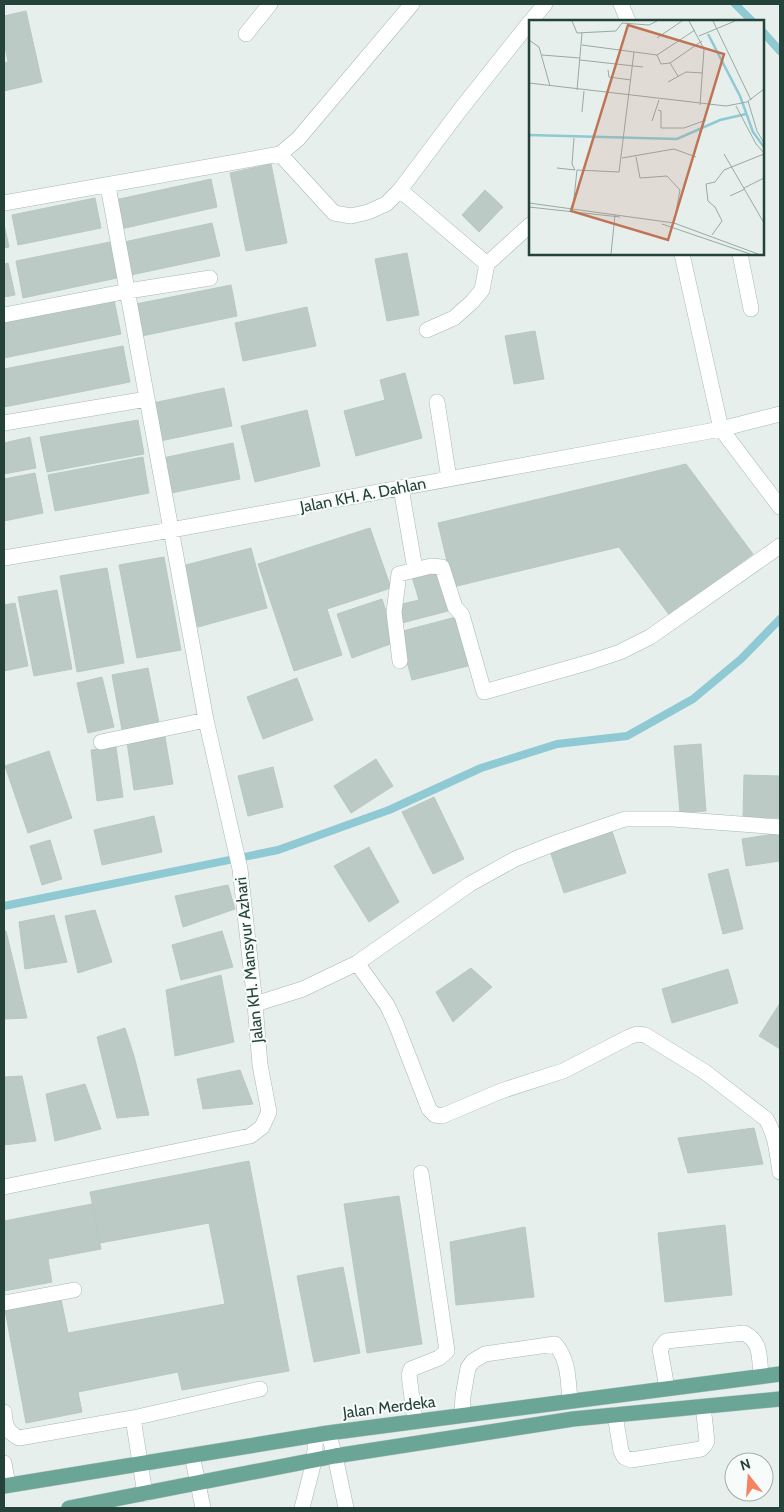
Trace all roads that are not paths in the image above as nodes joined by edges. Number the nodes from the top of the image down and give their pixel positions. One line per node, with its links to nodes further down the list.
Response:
1 (270, 4): 8 (street)
2 (412, 4): 9 (street)
3 (545, 4): 5 (street)
4 (621, 4): 6 (street)
5 (533, 20)
6 (628, 20)
7 (529, 24): 11 (street)
8 (246, 34)
9 (280, 154): 10 (street); 11 (street)
10 (108, 186): 12 (street); 18 (street, Jalan KH. Mansyur Azhari)
11 (400, 190): 16 (street)
12 (4, 203)
13 (529, 226): 16 (street)
14 (682, 255): 26 (street)
15 (740, 255): 19 (street)
16 (486, 264): 21 (street)
17 (210, 278): 18 (street)
18 (128, 291): 20 (street); 22 (street, Jalan KH. Mansyur Azhari)
19 (751, 309)
20 (4, 315)
21 (428, 330)
22 (147, 399): 25 (street); 30 (street, Jalan KH. Mansyur Azhari)
23 (437, 402): 27 (street)
24 (780, 414): 26 (street, Jalan KH. A. Dahlan)
25 (4, 423)
26 (721, 429): 27 (street, Jalan KH. A. Dahlan); 29 (street)
27 (449, 479): 28 (street, Jalan KH. A. Dahlan)
28 (401, 488): 30 (street, Jalan KH. A. Dahlan); 33 (street)
29 (780, 507)
30 (171, 530): 32 (street, Jalan KH. A. Dahlan); 35 (street, Jalan KH. Mansyur Azhari)
31 (780, 546): 33 (street)
32 (4, 558)
33 (415, 569): 34 (street)
34 (400, 661)
35 (206, 720): 36 (street); 39 (street, Jalan KH. Mansyur Azhari)
36 (101, 742)
37 (780, 827): 38 (street)
38 (357, 963): 39 (street); 40 (street)
39 (255, 1004): 42 (street, Jalan KH. Mansyur Azhari)
40 (780, 1172)
41 (422, 1173): 56 (street)
42 (4, 1187)
43 (74, 1290): 44 (street)
44 (4, 1303)
45 (780, 1374): 46 (main road, Jalan Merdeka)
46 (761, 1376): 47 (main road, Jalan Merdeka); 47 (street)
47 (667, 1388): 50 (main road, Jalan Merdeka)
48 (260, 1389): 55 (street)
49 (780, 1399): 51 (main road)
50 (570, 1401): 53 (main road, Jalan Merdeka); 53 (street)
51 (703, 1406): 54 (main road); 54 (street)
52 (4, 1412): 55 (street)
53 (462, 1415): 56 (main road, Jalan Merdeka)
54 (615, 1415): 59 (main road)
55 (133, 1418): 62 (street)
56 (415, 1421): 57 (main road, Jalan Merdeka)
57 (322, 1434): 58 (main road, Jalan Merdeka); 59 (street); 60 (street)
58 (192, 1455): 62 (main road, Jalan Merdeka); 63 (street)
59 (335, 1456): 60 (main road); 70 (street)
60 (314, 1460): 63 (main road); 69 (street)
61 (4, 1463): 64 (street)
62 (140, 1464): 64 (main road, Jalan Merdeka); 65 (street)
63 (198, 1483): 65 (main road); 68 (street)
64 (6, 1486)
65 (145, 1494): 66 (main road)
66 (97, 1506): 67 (main road)
67 (69, 1508)
68 (203, 1508)
69 (302, 1508)
70 (346, 1508)

